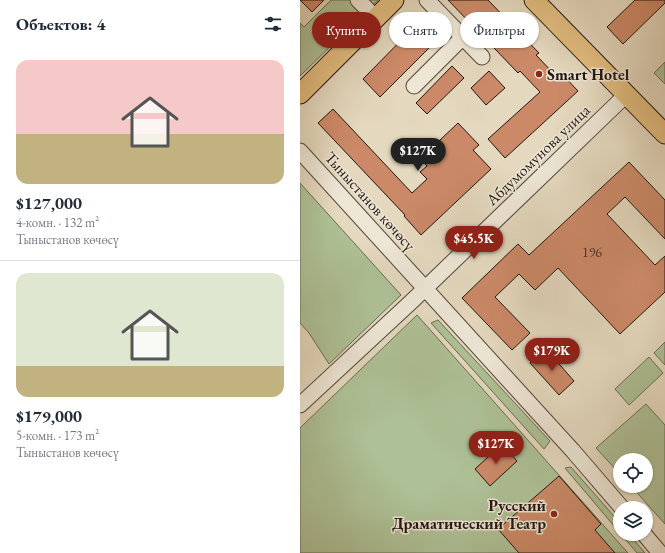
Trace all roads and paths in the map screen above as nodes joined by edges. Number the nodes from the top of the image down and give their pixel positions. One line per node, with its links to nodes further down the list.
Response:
1 (358, 0): 5 (street)
2 (394, 0): 6 (main road)
3 (427, 0): 7 (street)
4 (534, 0): 14 (main road)
5 (370, 12)
6 (381, 13)
7 (460, 34)
8 (460, 40): 12 (street)
9 (346, 48): 13 (main road)
10 (474, 48): 11 (street)
11 (482, 56)
12 (414, 86)
13 (300, 94)
14 (626, 94): 15 (main road); 17 (street, Абдумомунова улица)
15 (665, 134)
16 (300, 151): 17 (street, Тыныстанов көчөсү)
17 (425, 288): 18 (street, Абдумомунова улица); 19 (street, Тыныстанов көчөсү)
18 (300, 405)
19 (616, 501)
20 (650, 541): 21 (street)
21 (660, 553)

